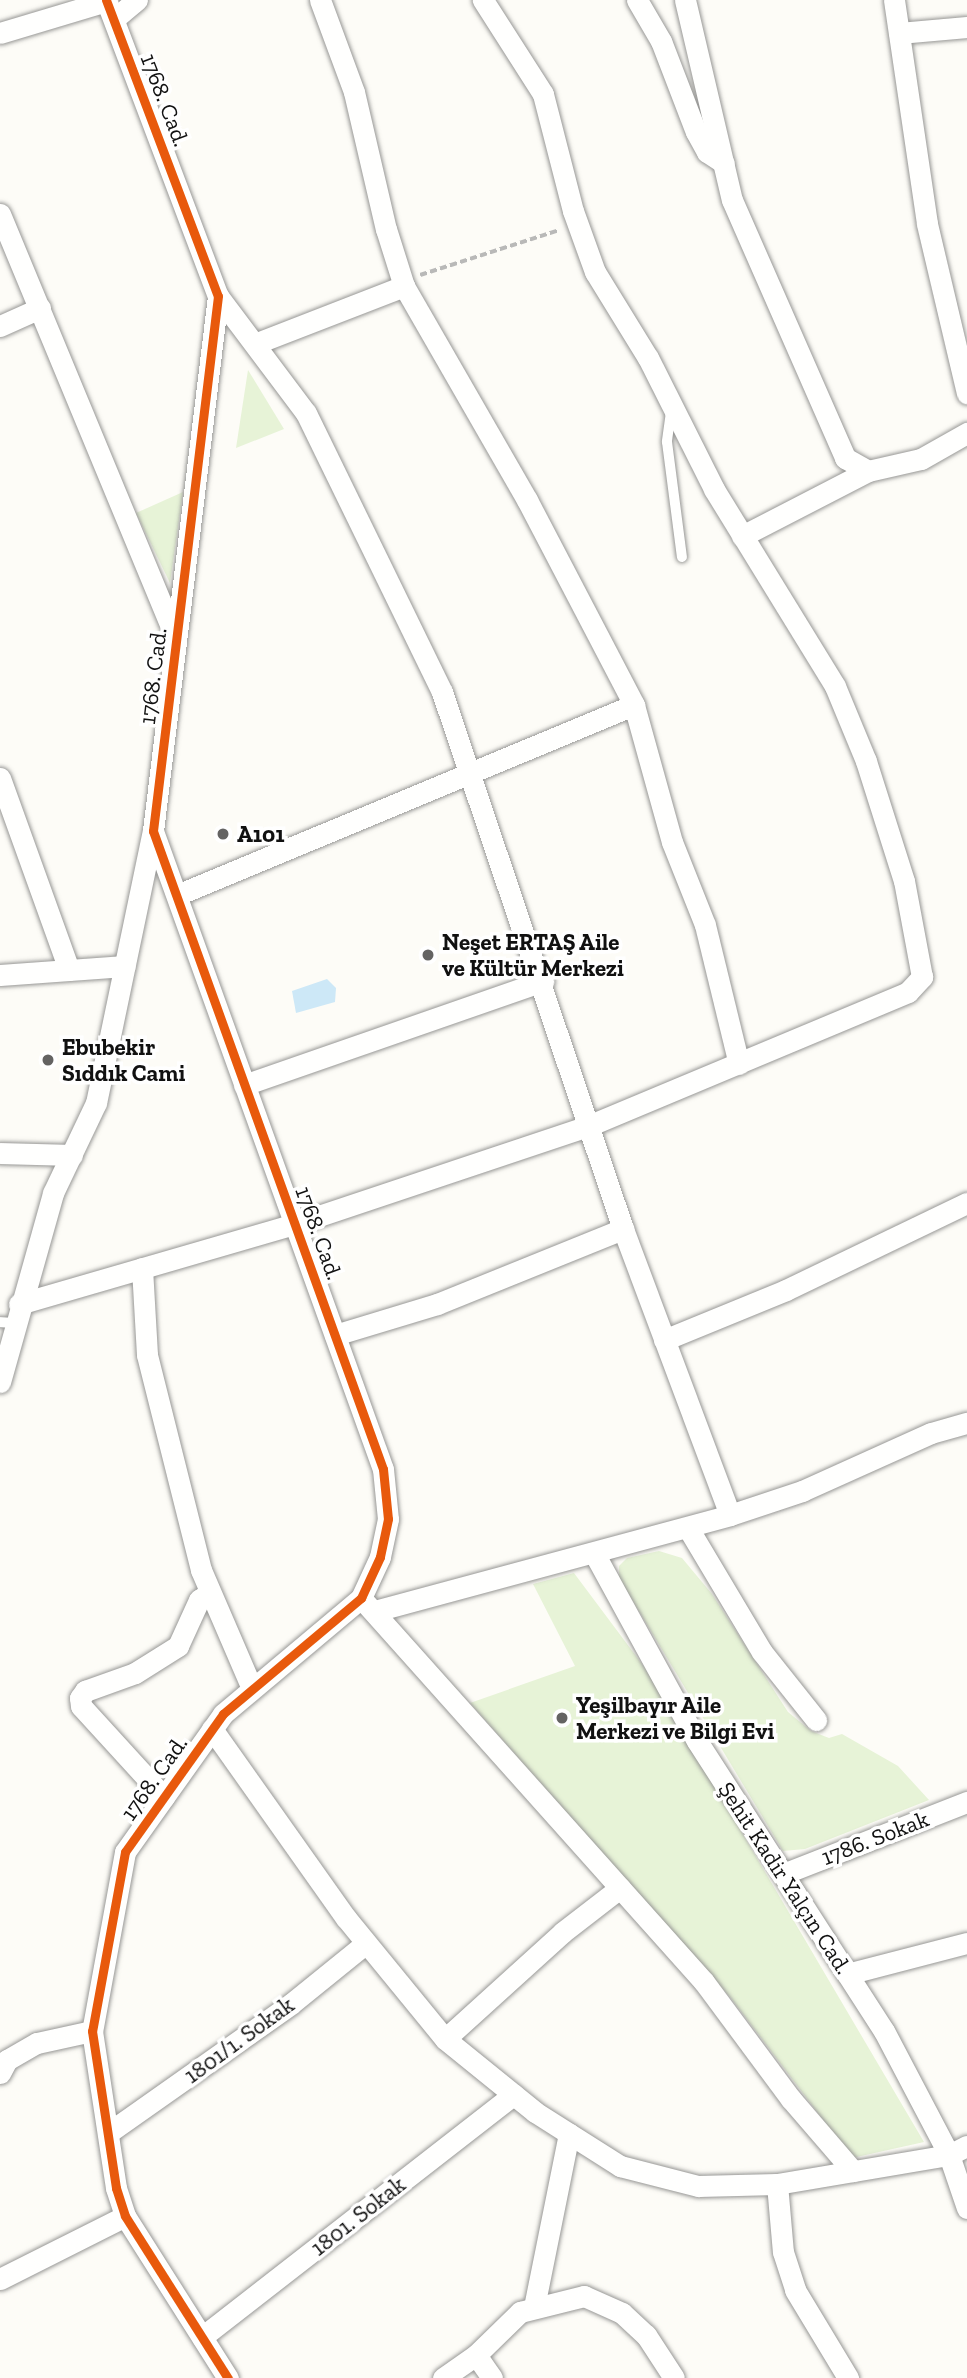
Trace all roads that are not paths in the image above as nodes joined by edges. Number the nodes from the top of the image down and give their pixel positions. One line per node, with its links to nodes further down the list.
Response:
1 (137, 0): 7 (street)
2 (320, 0): 13 (street)
3 (483, 0): 19 (street)
4 (637, 0): 11 (street)
5 (685, 0): 11 (street)
6 (894, 0): 10 (street)
7 (109, 6): 9 (street); 14 (street, 1768. Cad.)
8 (967, 27): 10 (street)
9 (0, 33)
10 (899, 33): 18 (street)
11 (724, 163): 21 (street)
12 (0, 214): 15 (street)
13 (404, 286): 17 (street); 25 (street)
14 (218, 296): 17 (street); 24 (street, 1768. Cad.)
15 (40, 308): 16 (street); 24 (street)
16 (0, 326)
17 (257, 343): 26 (street)
18 (967, 393)
19 (672, 406): 22 (street); 23 (lane)
20 (967, 433): 21 (street)
21 (868, 471): 22 (street)
22 (742, 536): 34 (street)
23 (682, 557)
24 (177, 640): 28 (street, 1768. Cad.)
25 (634, 705): 26 (street); 34 (street)
26 (469, 770): 29 (street); 33 (street)
27 (0, 779): 31 (street)
28 (153, 831): 29 (street, 1768. Cad.); 30 (street)
29 (177, 895): 35 (street, 1768. Cad.)
30 (125, 966): 31 (street); 38 (street)
31 (69, 970): 32 (street)
32 (0, 975)
33 (542, 981): 35 (street); 36 (street)
34 (738, 1064): 36 (street)
35 (244, 1085): 40 (street, 1768. Cad.)
36 (588, 1126): 40 (street); 41 (street)
37 (0, 1153): 38 (street)
38 (72, 1155): 43 (street)
39 (967, 1203): 45 (street)
40 (295, 1224): 42 (street); 44 (street, 1768. Cad.)
41 (623, 1229): 44 (street); 45 (street)
42 (142, 1268): 43 (street); 51 (street)
43 (11, 1316): 46 (street)
44 (335, 1335): 52 (street, 1768. Cad.)
45 (664, 1340): 48 (street)
46 (0, 1382)
47 (967, 1423): 48 (street)
48 (730, 1515): 49 (street)
49 (688, 1528): 50 (street); 54 (street)
50 (594, 1553): 52 (street); 58 (street, Şehit Kadir Yalçın Cad.)
51 (209, 1593): 53 (street); 56 (street)
52 (368, 1604): 53 (street, 1768. Cad.); 59 (street)
53 (251, 1686): 55 (street, 1768. Cad.)
54 (817, 1720)
55 (212, 1729): 56 (street, 1768. Cad.); 60 (street)
56 (164, 1797): 63 (street, 1768. Cad.)
57 (967, 1802): 58 (street, 1786. Sokak)
58 (783, 1874): 62 (street, Şehit Kadir Yalçın Cad.)
59 (620, 1888): 64 (street); 70 (street)
60 (366, 1943): 64 (street); 67 (street, 1801/1. Sokak)
61 (967, 1943): 62 (street)
62 (847, 1974): 69 (street, Şehit Kadir Yalçın Cad.)
63 (92, 2031): 65 (street); 67 (street, 1768. Cad.)
64 (445, 2039): 66 (street)
65 (0, 2073)
66 (514, 2094): 68 (street); 76 (street, 1801. Sokak)
67 (108, 2133): 73 (street, 1768. Cad.)
68 (569, 2133): 71 (street); 75 (street)
69 (958, 2151): 70 (street); 72 (street, Şehit Kadir Yalçın Cad.)
70 (853, 2171): 71 (street)
71 (777, 2184): 82 (street)
72 (967, 2208)
73 (125, 2216): 74 (street); 76 (street, 1768. Cad.)
74 (0, 2279)
75 (534, 2308): 77 (street); 81 (street)
76 (202, 2337): 78 (street, 1768. Cad.)
77 (475, 2355): 79 (street); 80 (street)
78 (228, 2378)
79 (443, 2378)
80 (492, 2378)
81 (674, 2378)
82 (848, 2378)

